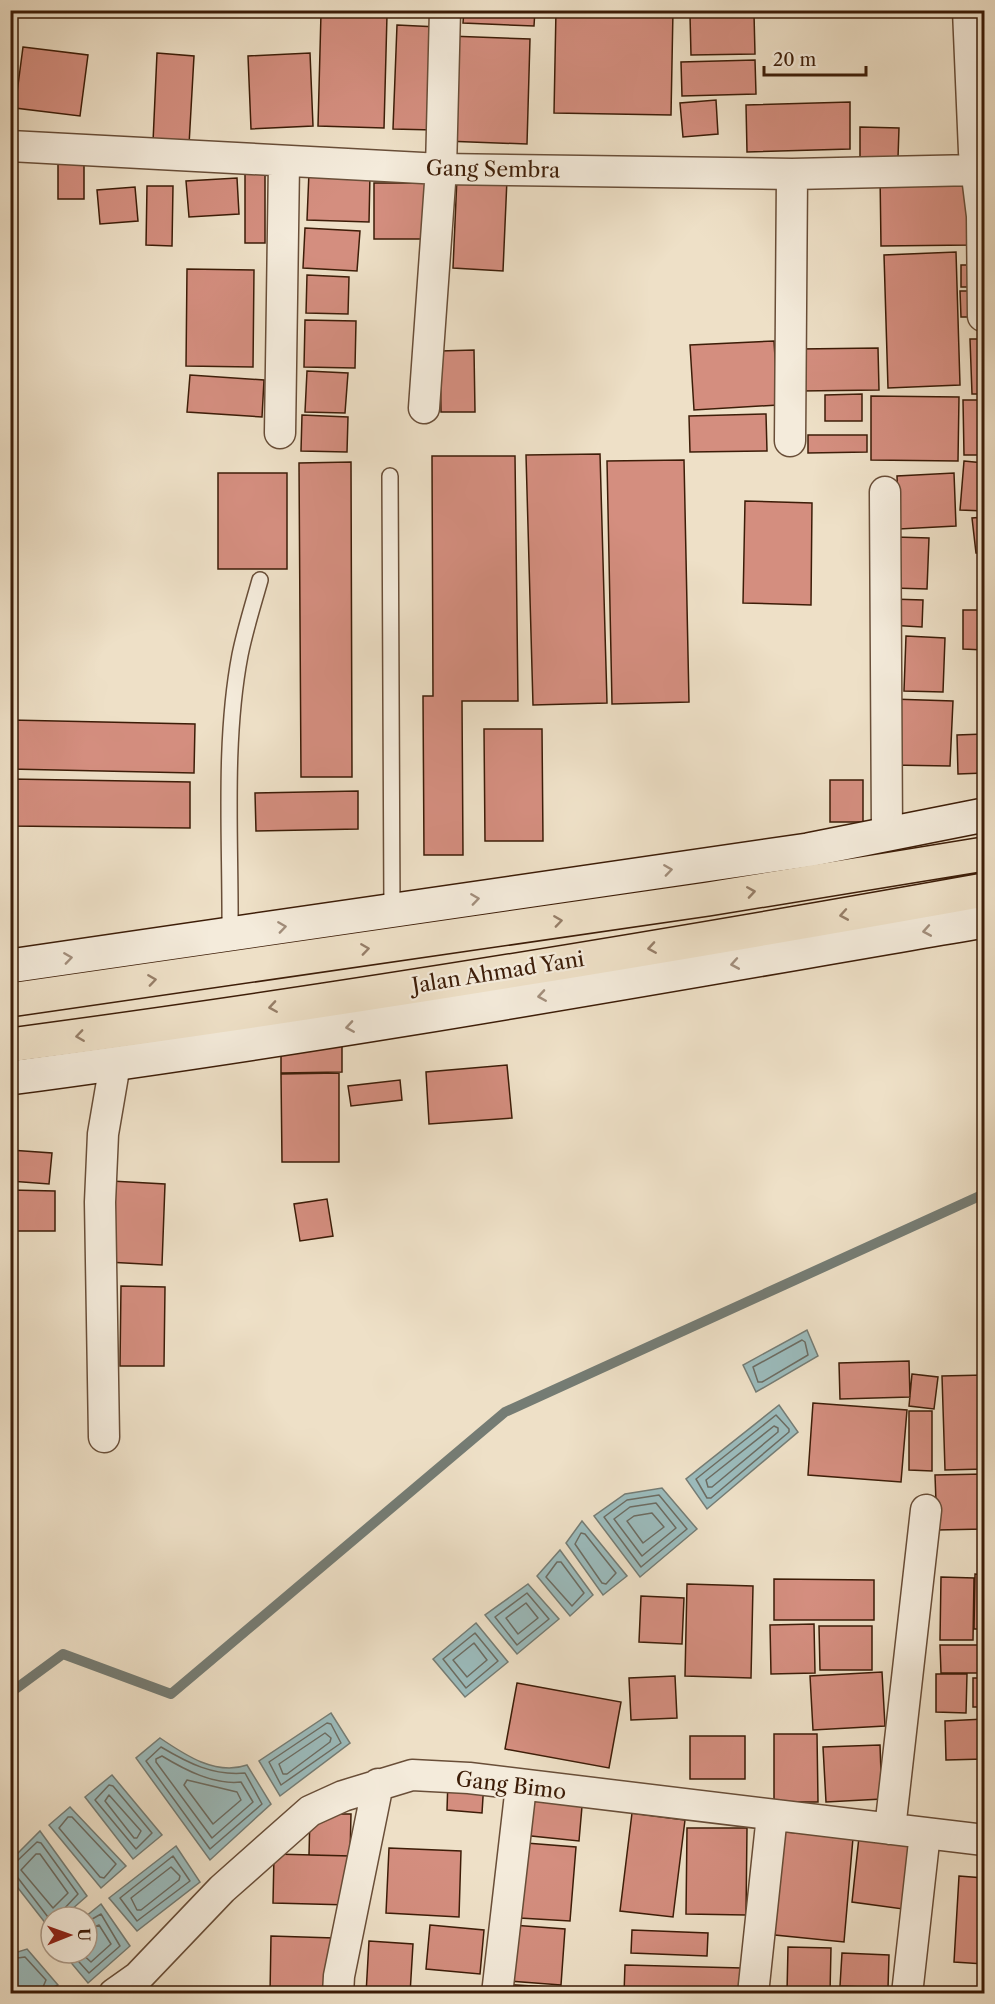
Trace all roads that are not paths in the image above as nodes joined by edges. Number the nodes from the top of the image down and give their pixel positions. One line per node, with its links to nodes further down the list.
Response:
1 (445, 10): 5 (street)
2 (968, 10): 6 (street)
3 (10, 146): 4 (street, Gang Sembra)
4 (284, 163): 5 (street, Gang Sembra); 11 (street)
5 (441, 169): 7 (street, Gang Sembra); 10 (street)
6 (976, 171): 7 (street, Gang Sembra); 8 (street)
7 (792, 174): 12 (street)
8 (983, 216): 9 (street)
9 (983, 316)
10 (424, 408)
11 (280, 433)
12 (790, 441)
13 (390, 476): 20 (lane)
14 (885, 492): 17 (street)
15 (260, 580): 22 (lane)
16 (984, 815): 17 (street)
17 (887, 834): 20 (street, one-way to 17)
18 (984, 854): 24 (highway, Jalan Ahmad Yani, one-way to 18)
19 (984, 890): 25 (highway, Jalan Ahmad Yani, one-way to 25)
20 (392, 911): 22 (street, one-way to 20)
21 (984, 921): 26 (street, one-way to 26)
22 (230, 934): 23 (street, one-way to 22)
23 (10, 966)
24 (10, 1000)
25 (10, 1045)
26 (115, 1064): 27 (street); 28 (street)
27 (10, 1078)
28 (104, 1437)
29 (926, 1510): 33 (street)
30 (378, 1784): 31 (street, Gang Bimo); 36 (street, Gang Bimo); 37 (street)
31 (520, 1786): 32 (street, Gang Bimo); 38 (street)
32 (772, 1815): 33 (street, Gang Bimo); 39 (street)
33 (890, 1829): 34 (street, Gang Bimo)
34 (925, 1833): 35 (street, Gang Bimo); 40 (street)
35 (984, 1840)
36 (114, 1994)
37 (338, 1994)
38 (497, 1994)
39 (753, 1994)
40 (907, 1994)

